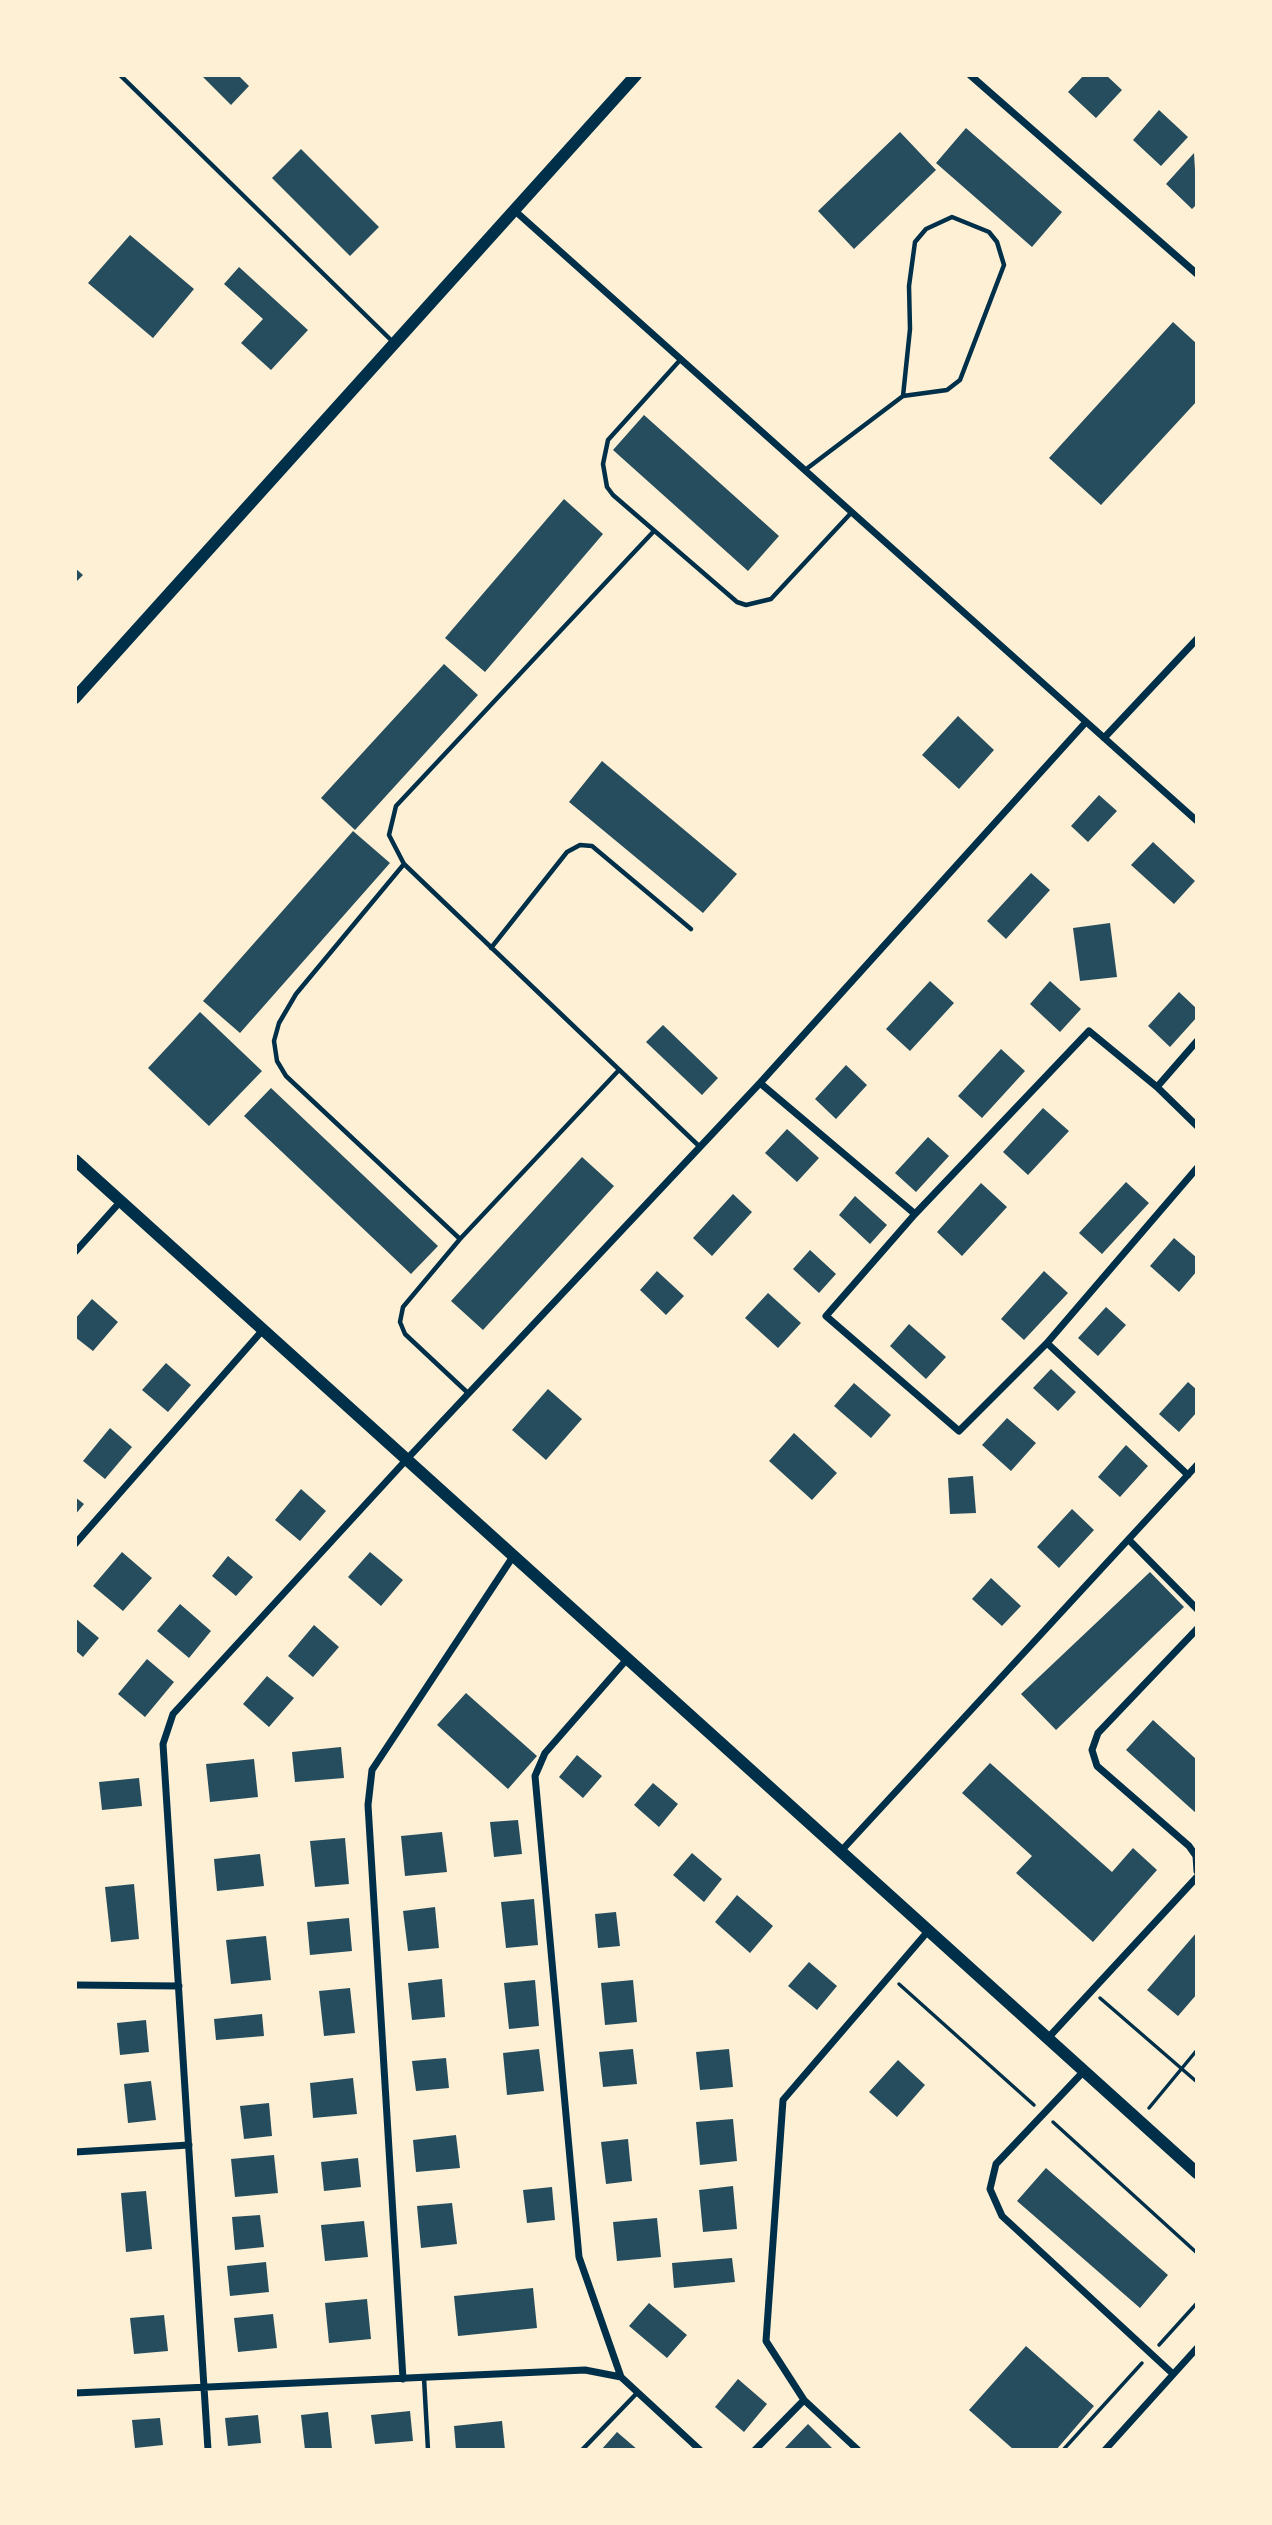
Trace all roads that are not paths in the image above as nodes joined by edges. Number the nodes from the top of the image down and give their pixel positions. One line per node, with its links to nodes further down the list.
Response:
1 (120, 75): 6 (lane)
2 (636, 75): 4 (street)
3 (970, 75): 5 (street)
4 (513, 209): 6 (street); 7 (street)
5 (1197, 274)
6 (393, 341): 13 (street)
7 (681, 359): 9 (street); 11 (lane)
8 (903, 396): 8 (lane); 9 (lane)
9 (805, 470): 10 (street)
10 (852, 512): 11 (lane); 14 (street)
11 (654, 531): 17 (lane)
12 (1197, 639): 15 (street)
13 (75, 698)
14 (1086, 722): 15 (street); 22 (street)
15 (1104, 738): 16 (street)
16 (1197, 821)
17 (404, 864): 19 (lane); 30 (lane)
18 (691, 929): 19 (lane)
19 (491, 948): 21 (lane)
20 (1197, 1041): 23 (street)
21 (618, 1070): 25 (lane); 30 (lane)
22 (760, 1083): 25 (street); 29 (street)
23 (1157, 1087): 24 (street); 29 (street)
24 (1197, 1126)
25 (700, 1148): 34 (street)
26 (75, 1160): 28 (street)
27 (1197, 1168): 33 (street)
28 (120, 1202): 31 (street); 32 (street)
29 (915, 1214): 33 (street)
30 (460, 1239): 34 (lane)
31 (75, 1252)
32 (261, 1332): 35 (street); 39 (street)
33 (1047, 1343): 37 (street)
34 (470, 1395): 35 (street)
35 (407, 1459): 40 (street); 49 (street)
36 (1197, 1465): 37 (street)
37 (1188, 1475): 38 (street)
38 (1130, 1541): 41 (street); 44 (street)
39 (75, 1544)
40 (514, 1555): 43 (street); 59 (street)
41 (1197, 1609)
42 (1197, 1629): 45 (street)
43 (628, 1658): 44 (street); 58 (street)
44 (842, 1850): 47 (street)
45 (1197, 1871)
46 (1197, 1877): 50 (street)
47 (929, 1930): 50 (street); 63 (street)
48 (75, 1985): 49 (street)
49 (179, 1986): 52 (street)
50 (1048, 2038): 51 (street)
51 (1084, 2071): 54 (street); 56 (street)
52 (189, 2145): 53 (street); 60 (street)
53 (75, 2152)
54 (1197, 2173)
55 (1197, 2348): 56 (street)
56 (1173, 2374): 70 (street)
57 (424, 2378): 58 (street); 59 (street); 65 (lane)
58 (621, 2378): 62 (street)
59 (403, 2379): 60 (street)
60 (205, 2388): 61 (street); 64 (street)
61 (75, 2393)
62 (637, 2393): 66 (lane); 67 (street)
63 (804, 2400): 68 (street); 69 (street)
64 (208, 2450)
65 (428, 2450)
66 (582, 2450)
67 (699, 2450)
68 (755, 2450)
69 (858, 2450)
70 (1105, 2450)

